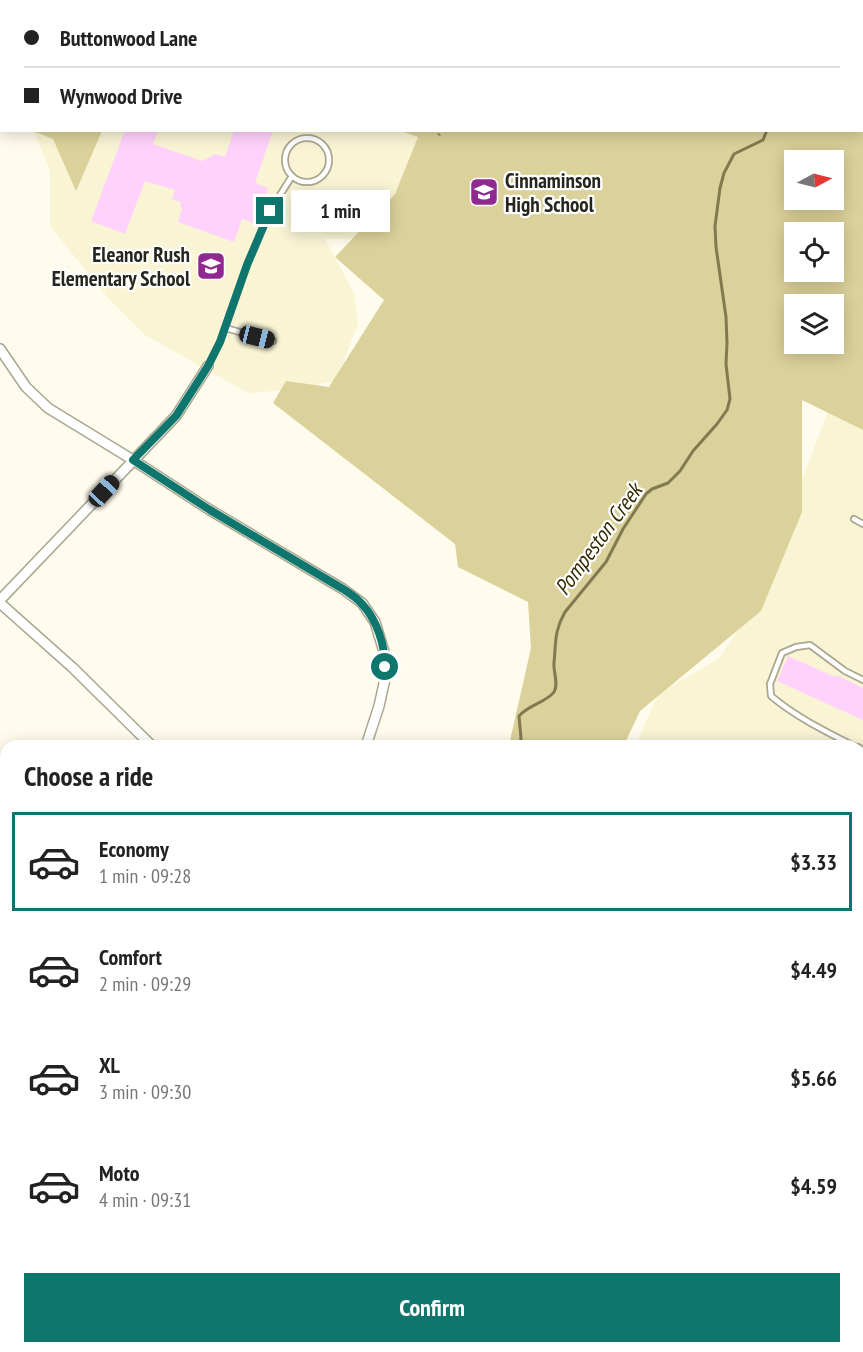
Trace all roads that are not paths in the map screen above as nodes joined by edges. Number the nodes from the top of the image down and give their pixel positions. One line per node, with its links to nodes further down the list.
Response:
1 (292, 176): 1 (lane); 2 (lane)
2 (225, 328): 3 (lane); 5 (lane)
3 (273, 341)
4 (0, 349): 6 (street)
5 (208, 366): 6 (street)
6 (133, 460): 9 (street); 13 (street)
7 (854, 519): 8 (lane)
8 (863, 524)
9 (0, 602): 12 (street)
10 (863, 672): 11 (lane)
11 (861, 680): 14 (lane)
12 (146, 740)
13 (368, 740)
14 (844, 740)

